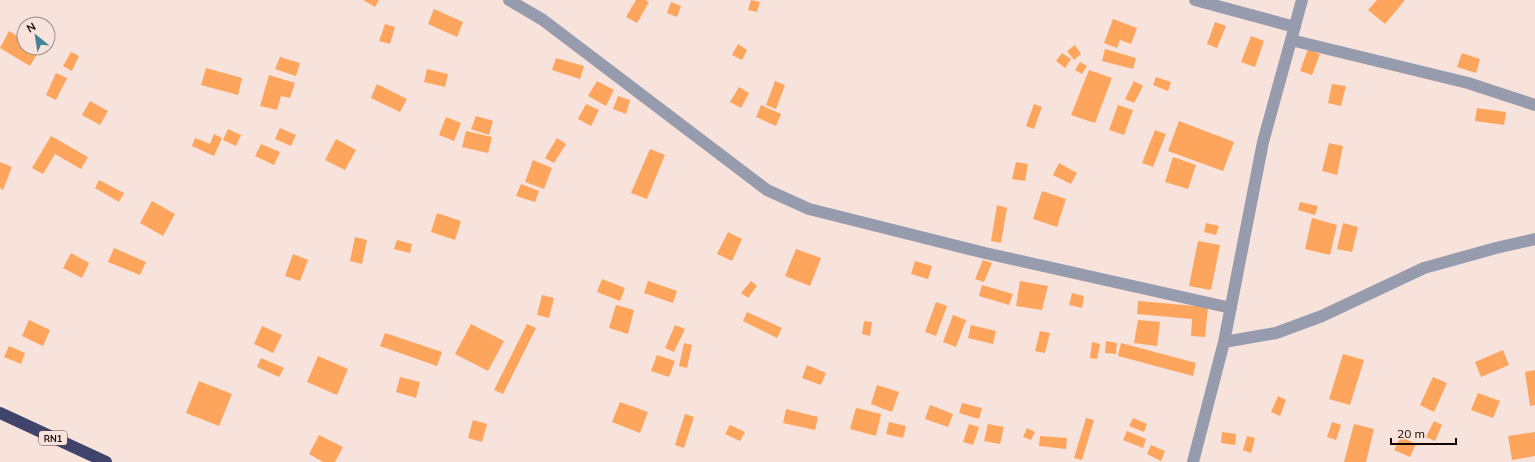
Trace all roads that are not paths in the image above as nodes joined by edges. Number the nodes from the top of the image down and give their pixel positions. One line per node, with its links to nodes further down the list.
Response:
1 (509, 0): 8 (street)
2 (1195, 0): 4 (street)
3 (1302, 0): 4 (street)
4 (1295, 26): 5 (street)
5 (1291, 40): 6 (street); 8 (street)
6 (1535, 105)
7 (1535, 239): 9 (street)
8 (1231, 308): 9 (street)
9 (1224, 342): 12 (street)
10 (0, 413): 11 (highway, RN1)
11 (106, 462)
12 (1193, 462)

